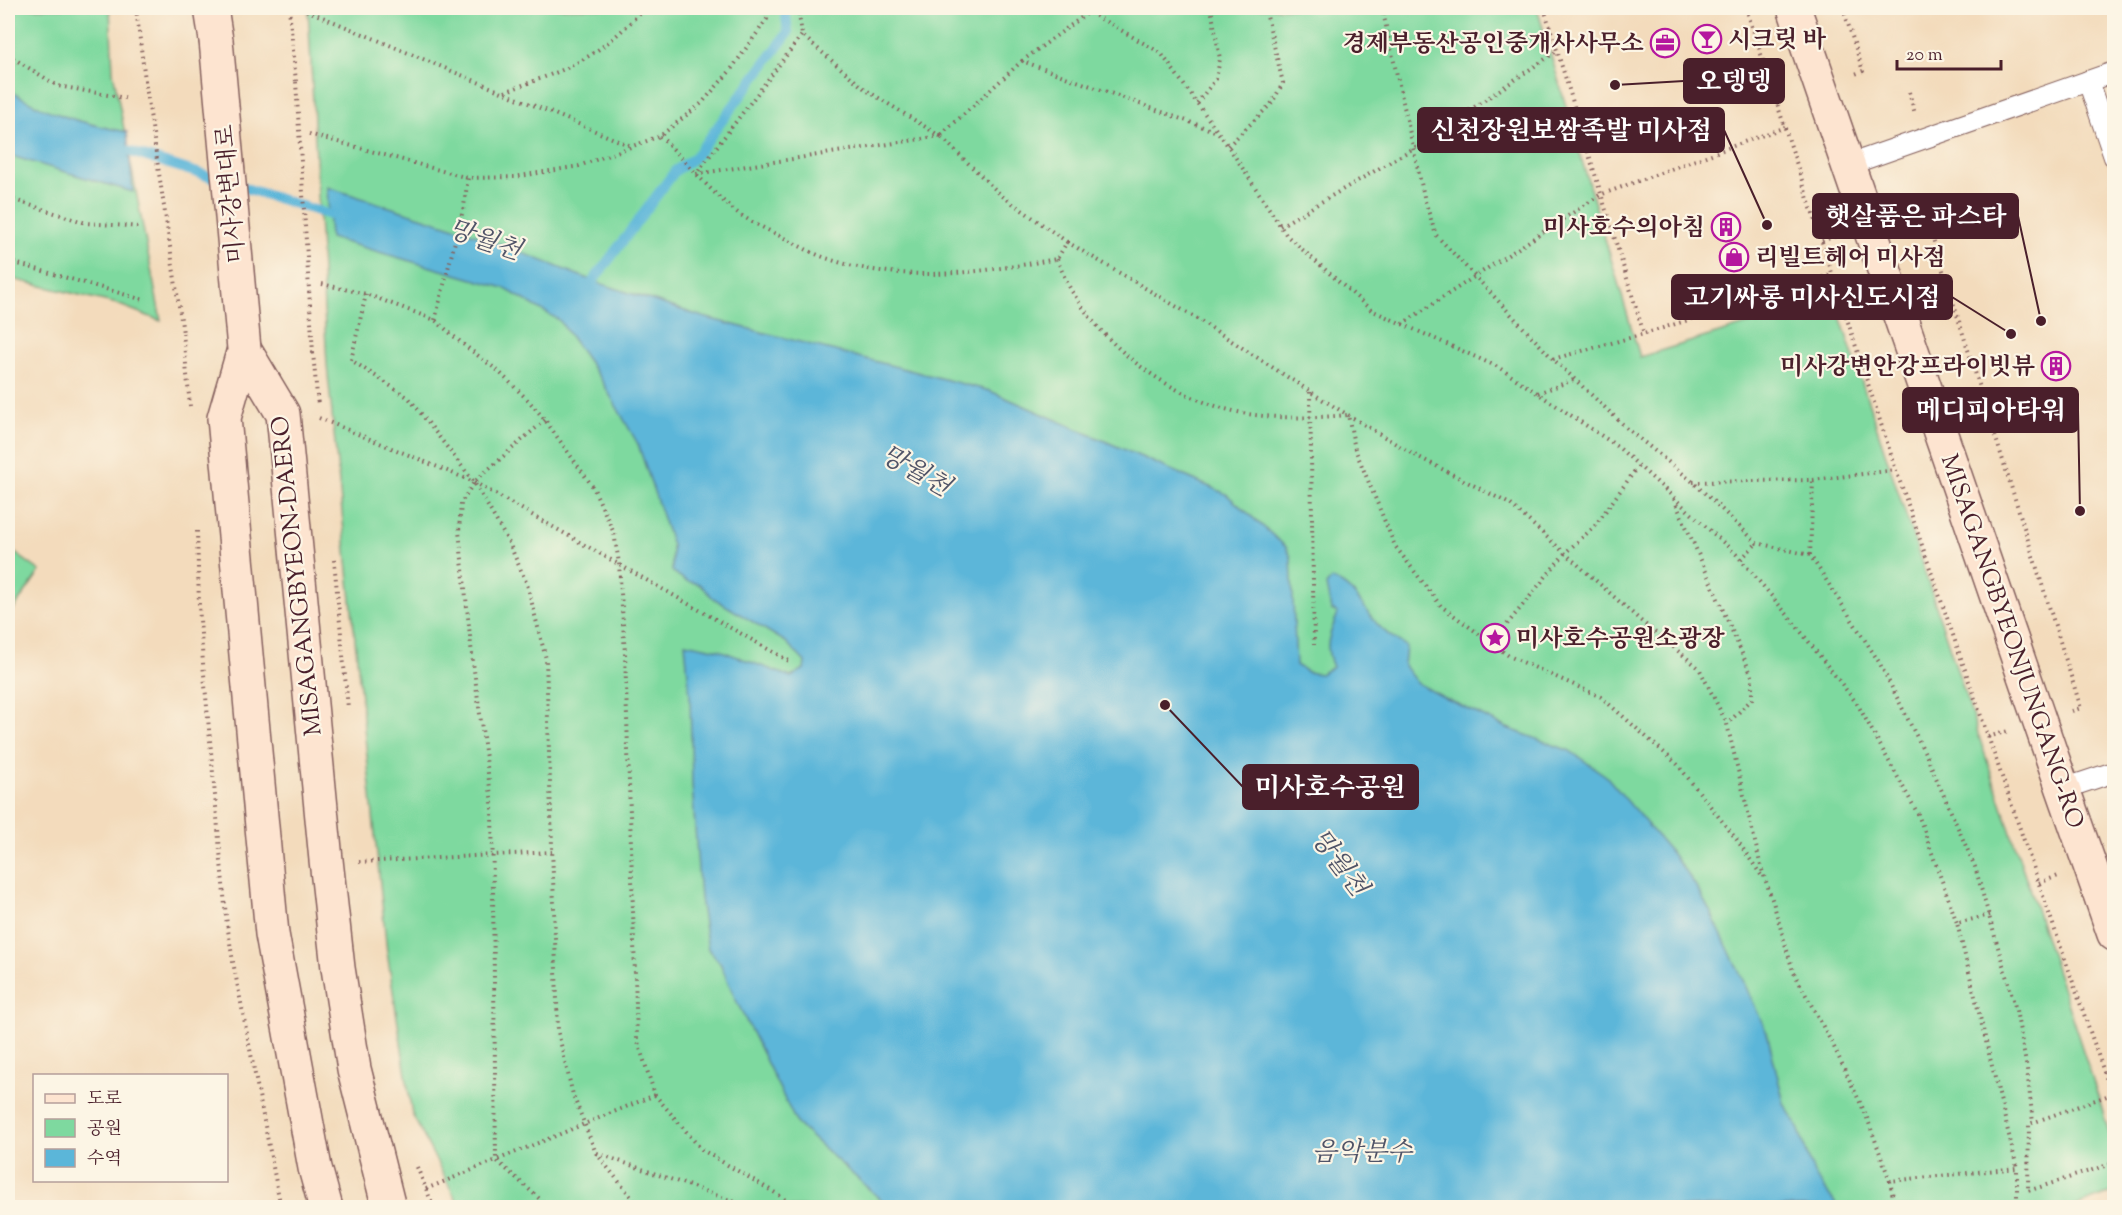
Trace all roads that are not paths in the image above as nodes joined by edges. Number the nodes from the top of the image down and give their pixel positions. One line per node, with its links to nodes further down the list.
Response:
1 (212, 8): 7 (main road, 미사강변대로, bridge)
2 (1794, 8): 6 (main road, MISAGANGBYEONJUNGANG-RO)
3 (2115, 72): 4 (lane)
4 (2088, 81): 5 (lane); 6 (lane)
5 (2115, 157)
6 (1848, 165): 9 (main road, MISAGANGBYEONJUNGANG-RO)
7 (244, 349): 11 (main road); 12 (main road, MISAGANGBYEON-DAERO)
8 (2115, 772): 9 (lane)
9 (2063, 789): 10 (main road, MISAGANGBYEONJUNGANG-RO)
10 (2115, 934)
11 (326, 1208)
12 (389, 1208)

